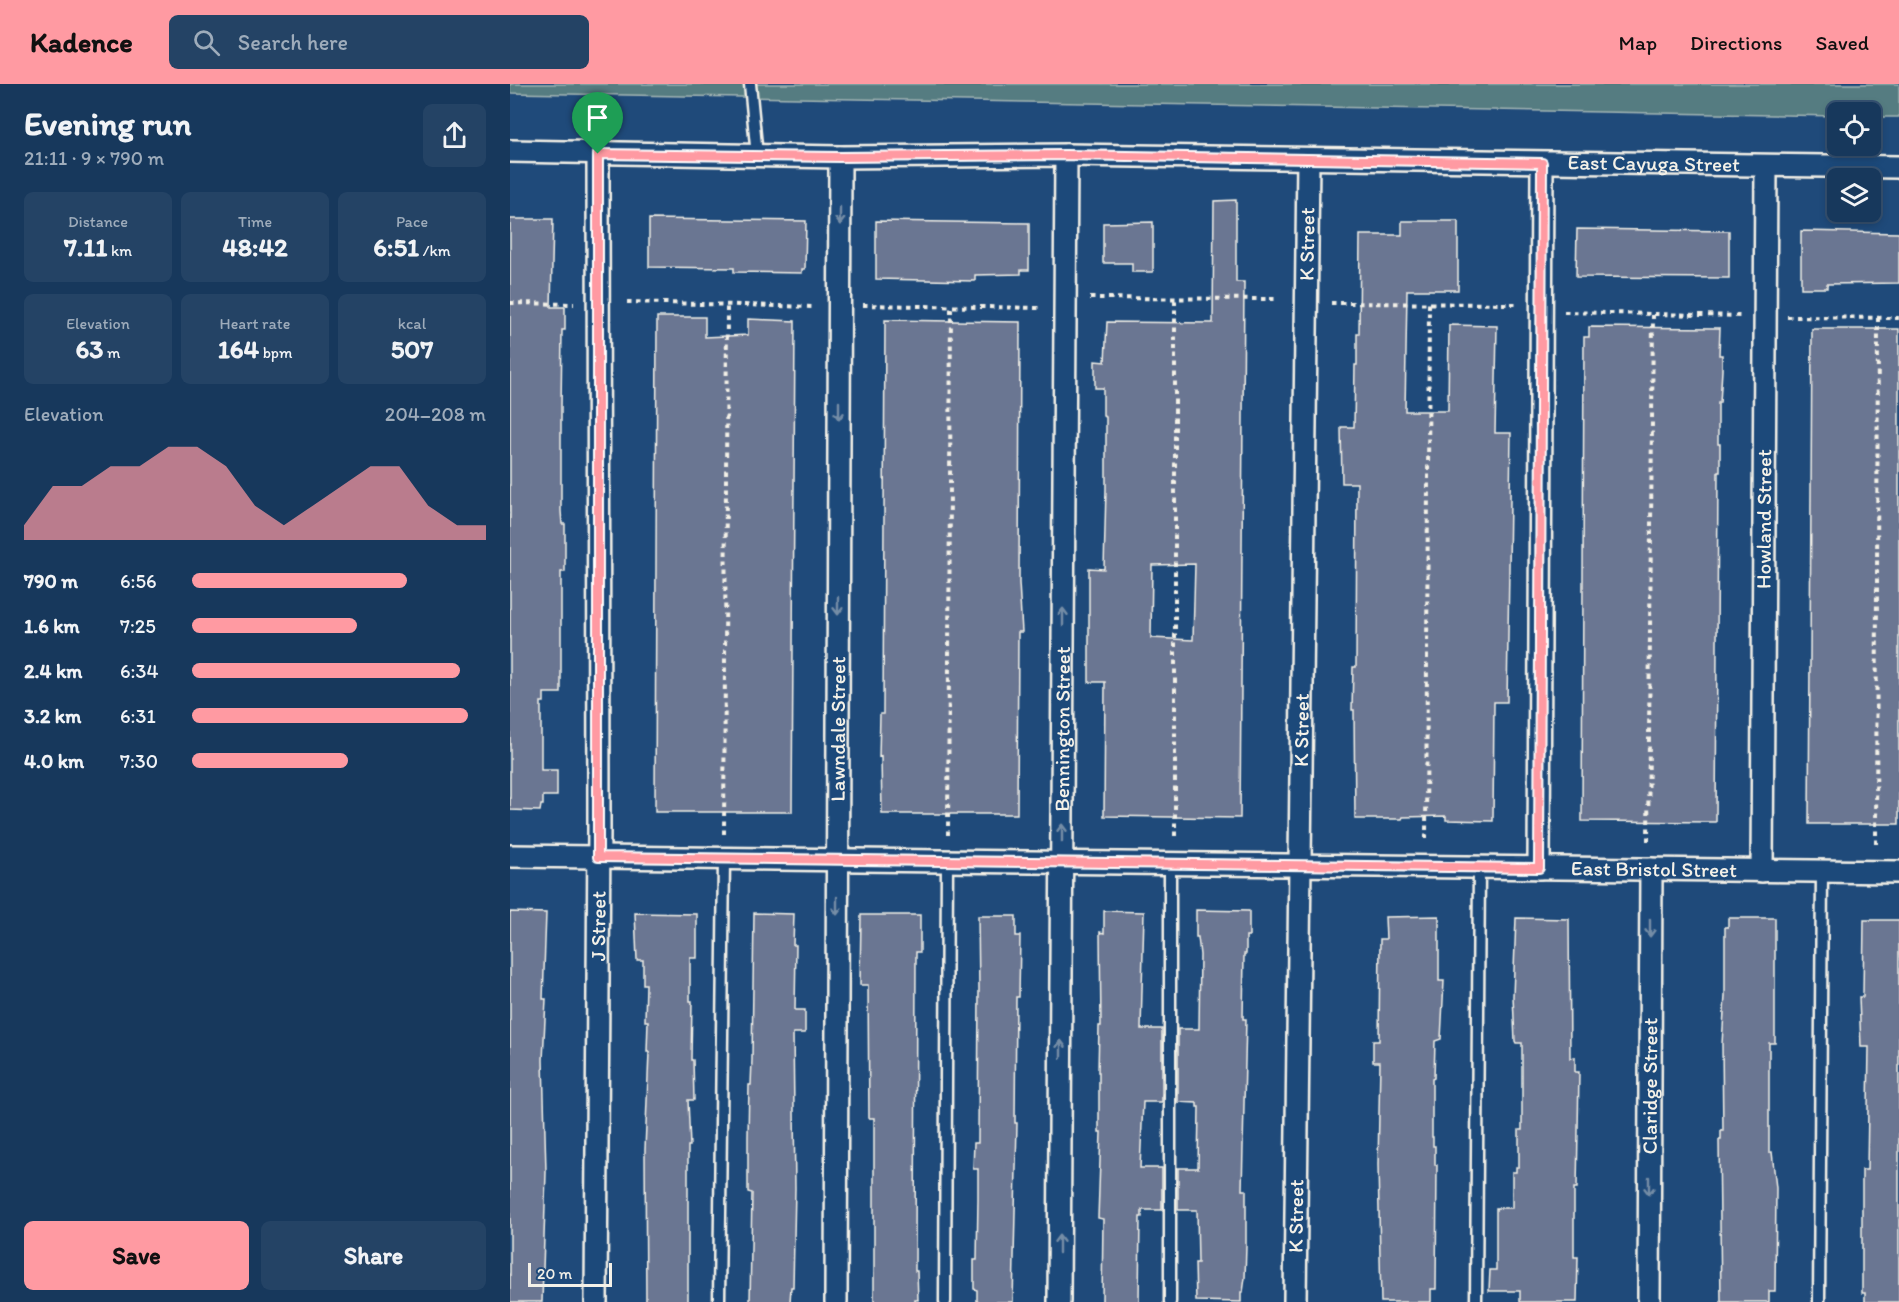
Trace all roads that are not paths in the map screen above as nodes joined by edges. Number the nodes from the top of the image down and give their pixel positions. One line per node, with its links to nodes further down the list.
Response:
1 (750, 84): 5 (lane)
2 (510, 151): 3 (street, East Cayuga Street)
3 (598, 154): 5 (street, East Cayuga Street); 12 (street, J Street)
4 (1066, 155): 6 (street, East Cayuga Street); 7 (street, East Cayuga Street); 16 (street, Bennington Street, one-way to 4)
5 (757, 156): 6 (street, East Cayuga Street)
6 (840, 157): 14 (street, Lawndale Street, one-way to 14)
7 (1308, 159): 8 (street, East Cayuga Street); 18 (street, K Street)
8 (1542, 163): 9 (street, East Cayuga Street); 20 (street)
9 (1766, 166): 10 (street, East Cayuga Street); 22 (street, Howland Street)
10 (1899, 167)
11 (510, 856): 12 (street, East Bristol Street)
12 (598, 857): 13 (street, East Bristol Street); 25 (street, J Street)
13 (724, 859): 14 (street, East Bristol Street); 26 (lane)
14 (838, 860): 15 (street, East Bristol Street); 27 (street, Lawndale Street, one-way to 27)
15 (947, 861): 16 (street, East Bristol Street); 28 (lane)
16 (1062, 863): 17 (street, East Bristol Street); 29 (street, Bennington Street, one-way to 16)
17 (1170, 864): 18 (street, East Bristol Street); 30 (lane)
18 (1300, 865): 19 (street, East Bristol Street); 31 (street, K Street)
19 (1479, 868): 20 (street, East Bristol Street); 32 (lane)
20 (1539, 868): 21 (street, East Bristol Street)
21 (1651, 869): 22 (street, East Bristol Street); 33 (street, Claridge Street, one-way to 33)
22 (1762, 870): 23 (street, East Bristol Street)
23 (1822, 872): 24 (street, East Bristol Street); 34 (lane)
24 (1899, 872)
25 (596, 1302)
26 (719, 1302)
27 (836, 1302)
28 (945, 1302)
29 (1059, 1302)
30 (1170, 1302)
31 (1295, 1302)
32 (1476, 1302)
33 (1648, 1302)
34 (1819, 1302)

